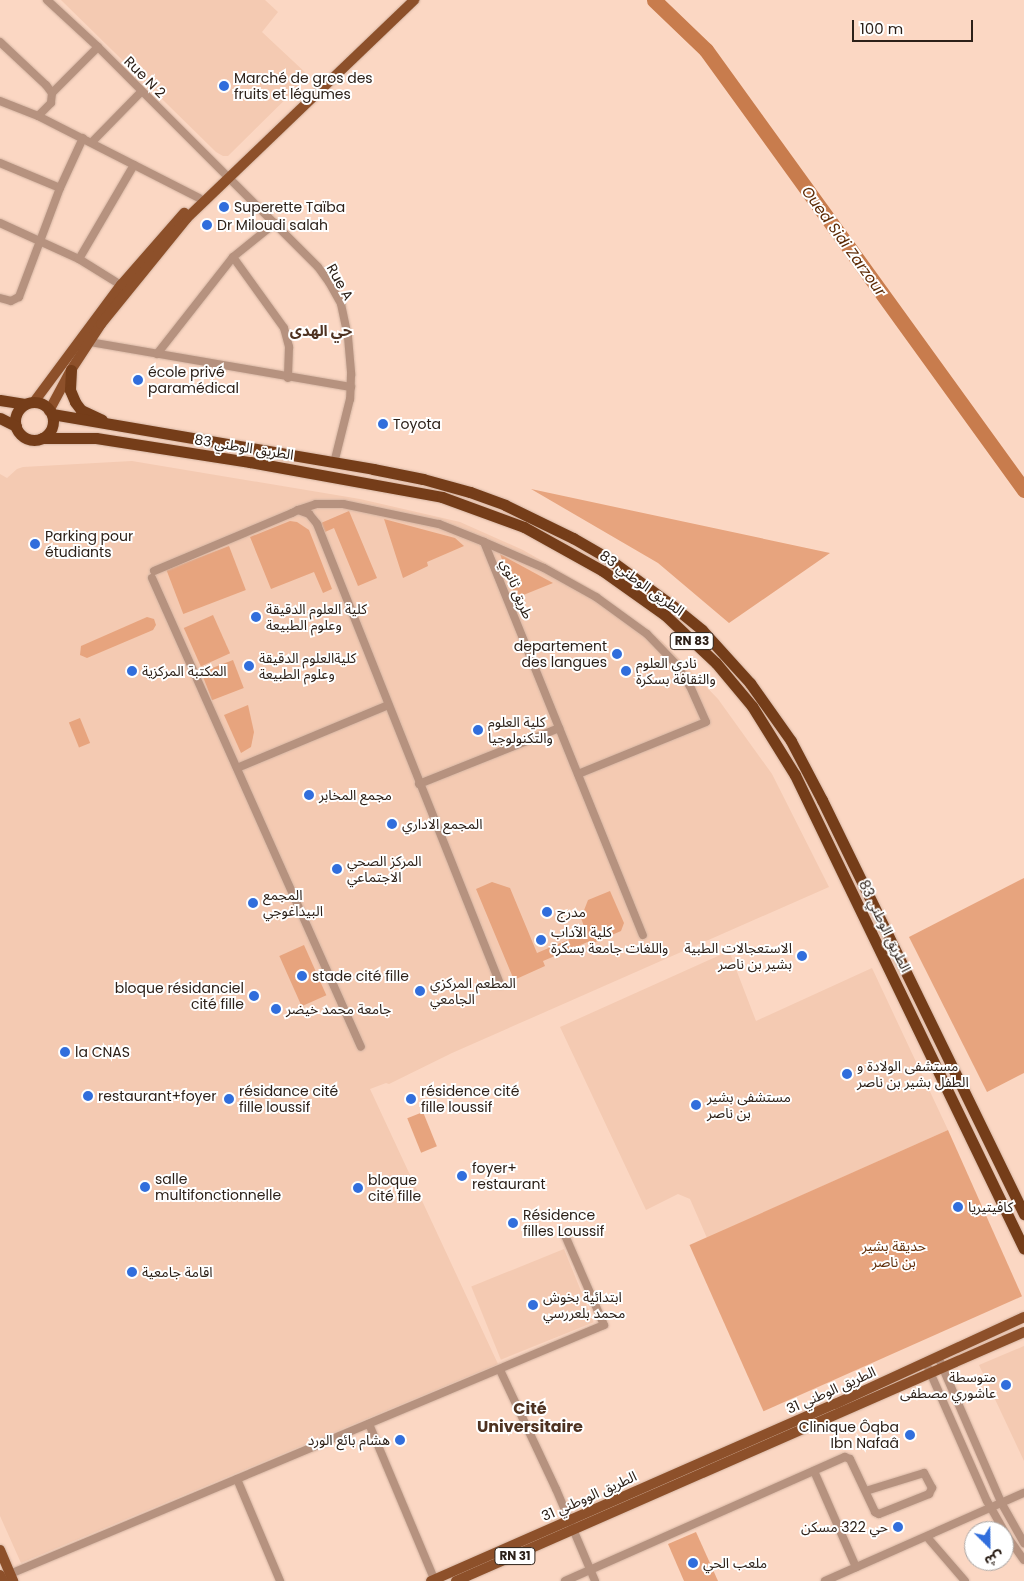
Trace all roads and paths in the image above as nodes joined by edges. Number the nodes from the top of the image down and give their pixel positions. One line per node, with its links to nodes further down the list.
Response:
1 (47, 0): 5 (street, Rue N 2)
2 (407, 0): 14 (main road)
3 (414, 0): 14 (main road)
4 (0, 42): 7 (street)
5 (98, 47): 6 (street, Rue N 2); 7 (street)
6 (141, 92): 11 (street); 14 (street, Rue N 2)
7 (52, 93): 9 (street)
8 (0, 101): 9 (street)
9 (38, 116): 10 (street)
10 (83, 138): 11 (street); 15 (street)
11 (92, 142): 13 (street)
12 (0, 163): 15 (street)
13 (134, 166): 16 (street); 21 (street)
14 (226, 175): 16 (main road); 18 (street, Rue A); 24 (main road)
15 (60, 188): 19 (street)
16 (199, 198): 22 (main road)
17 (0, 223): 19 (street)
18 (274, 223): 20 (street); 28 (street, Rue A)
19 (41, 242): 21 (street); 23 (street)
20 (233, 257): 25 (street); 27 (street)
21 (80, 259): 22 (street)
22 (121, 285): 30 (main road)
23 (0, 298)
24 (90, 342): 25 (street); 26 (main road)
25 (157, 354): 27 (street)
26 (71, 370): 31 (main road); 33 (highway)
27 (288, 378): 28 (street)
28 (351, 388): 36 (street, Rue A)
29 (0, 400): 30 (highway)
30 (30, 403): 31 (highway); 34 (highway)
31 (51, 412): 33 (highway, الطريق الوطني 83 / RN 83); 35 (highway)
32 (0, 418): 34 (highway)
33 (108, 423): 36 (highway, الطريق الوطني 83 / RN 83)
34 (16, 426): 35 (highway)
35 (42, 438): 50 (highway, الطريق الوطني 83 / RN 83)
36 (334, 463): 47 (highway, الطريق الوطني 83 / RN 83)
37 (298, 510): 38 (street); 39 (street); 41 (street)
38 (484, 542): 40 (street, طريق ثانوي); 42 (street)
39 (388, 705): 41 (street); 43 (street)
40 (559, 728): 42 (street, طريق ثانوي); 43 (street)
41 (237, 768): 46 (street)
42 (578, 774): 44 (street, طريق ثانوي)
43 (419, 784): 45 (street)
44 (643, 935)
45 (500, 985)
46 (361, 1047)
47 (1019, 1192): 48 (highway, الطريق الوطني 83 / RN 83)
48 (1024, 1214)
49 (564, 1233): 56 (street)
50 (1024, 1249)
51 (1024, 1316): 53 (main road, الطريق الوطني 31)
52 (1024, 1332): 55 (main road, RN 31)
53 (938, 1358): 54 (main road, الطريق الوطني 31); 55 (street)
54 (926, 1363): 57 (street); 59 (main road, الطريق الوطني 31)
55 (943, 1369): 57 (main road, RN 31); 64 (street)
56 (500, 1370): 58 (street); 66 (street)
57 (931, 1374): 65 (street); 67 (main road, RN 31)
58 (369, 1424): 61 (street); 75 (street)
59 (758, 1438): 66 (main road, الطريق الووطني 31)
60 (814, 1471): 62 (street); 72 (street); 73 (street)
61 (237, 1479): 74 (street); 76 (street)
62 (866, 1491): 62 (street)
63 (1024, 1493): 64 (street)
64 (1002, 1504): 65 (street); 69 (street)
65 (992, 1509): 68 (street); 71 (street)
66 (569, 1520): 67 (street); 75 (main road, الطريق الووطني 31)
67 (573, 1531): 73 (street); 77 (main road, RN 31)
68 (927, 1537): 72 (street); 81 (street)
69 (1024, 1543)
70 (0, 1550): 74 (main road)
71 (1024, 1560)
72 (856, 1567): 80 (street)
73 (590, 1570): 78 (street); 79 (street)
74 (5, 1578)
75 (433, 1580)
76 (280, 1581)
77 (456, 1581)
78 (565, 1581)
79 (595, 1581)
80 (825, 1581)
81 (965, 1581)

